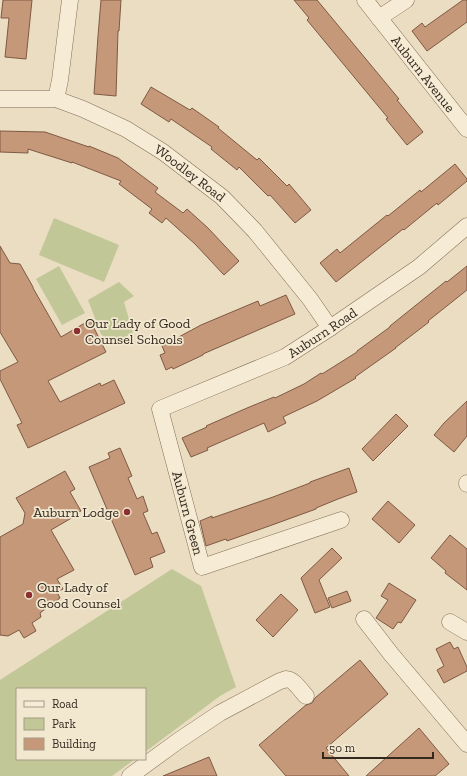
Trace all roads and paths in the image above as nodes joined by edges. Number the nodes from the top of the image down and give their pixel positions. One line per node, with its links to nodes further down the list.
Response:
1 (70, 0): 6 (street)
2 (365, 0): 4 (street, Auburn Avenue)
3 (406, 0): 4 (street)
4 (380, 18): 7 (street, Auburn Avenue)
5 (0, 99): 6 (street, Woodley Road)
6 (56, 99): 9 (street, Woodley Road)
7 (467, 129)
8 (467, 226): 9 (street, Auburn Road)
9 (330, 328): 10 (street, Auburn Road)
10 (160, 409): 11 (street, Auburn Green)
11 (341, 520)
12 (364, 619): 16 (street)
13 (450, 622): 14 (street)
14 (467, 632)
15 (306, 696): 17 (street)
16 (467, 744)
17 (130, 776)

